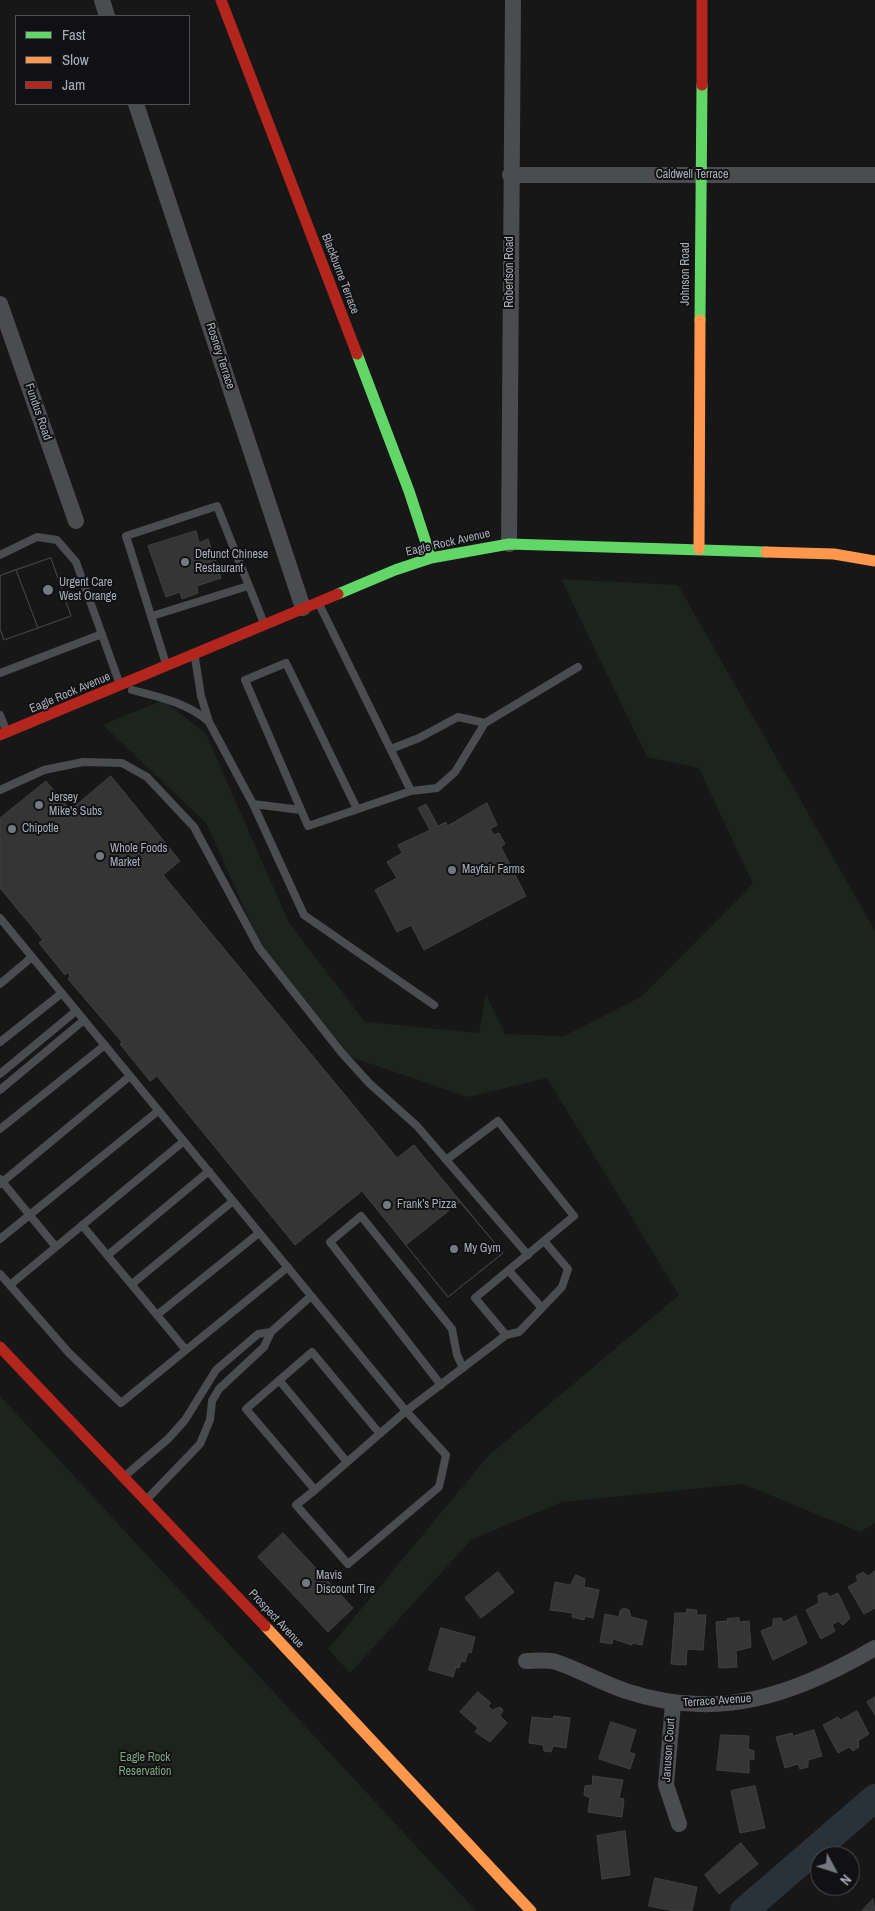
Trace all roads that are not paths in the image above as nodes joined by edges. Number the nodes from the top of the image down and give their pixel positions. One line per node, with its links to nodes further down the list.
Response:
1 (102, 0): 5 (street)
2 (221, 0): 15 (main road, Blackburne Terrace)
3 (513, 0): 9 (street, Robertson Road)
4 (702, 0): 7 (main road, Johnson Road)
5 (107, 15)
6 (136, 105): 18 (street, Rosney Terrace)
7 (700, 175): 8 (street, Caldwell Terrace); 9 (street, Caldwell Terrace); 13 (main road, Johnson Road)
8 (875, 175)
9 (510, 176): 12 (street, Robertson Road)
10 (0, 304): 11 (street, Fundus Road)
11 (76, 521)
12 (509, 544): 13 (main road, Eagle Rock Avenue); 15 (main road, Eagle Rock Avenue)
13 (698, 549): 16 (main road, Eagle Rock Avenue)
14 (0, 555): 21 (lane)
15 (431, 558): 18 (main road, Eagle Rock Avenue)
16 (875, 561)
17 (248, 586): 19 (lane); 19 (lane); 20 (lane)
18 (311, 605): 20 (main road, Eagle Rock Avenue); 31 (lane)
19 (152, 616): 23 (lane)
20 (265, 626): 22 (main road, Eagle Rock Avenue)
21 (102, 634): 25 (lane); 26 (lane)
22 (194, 655): 23 (main road, Eagle Rock Avenue); 28 (lane)
23 (167, 666): 26 (main road, Eagle Rock Avenue)
24 (578, 667): 29 (lane)
25 (0, 673)
26 (121, 686): 28 (lane); 30 (main road, Eagle Rock Avenue)
27 (0, 715): 30 (lane)
28 (209, 722): 34 (lane)
29 (485, 723): 31 (lane); 33 (lane)
30 (4, 734)
31 (391, 749): 33 (lane)
32 (0, 790): 53 (lane)
33 (411, 791): 35 (lane)
34 (253, 804): 36 (lane); 42 (lane)
35 (357, 809): 36 (lane); 36 (lane)
36 (302, 810)
37 (0, 918): 38 (lane)
38 (3, 928): 39 (lane)
39 (32, 957): 40 (lane); 41 (lane)
40 (0, 984)
41 (62, 993): 43 (lane); 45 (lane)
42 (434, 1005)
43 (76, 1011): 44 (lane); 47 (lane)
44 (84, 1020): 46 (lane); 49 (lane)
45 (0, 1042)
46 (104, 1045): 48 (lane); 51 (lane)
47 (0, 1074)
48 (130, 1076): 50 (lane); 55 (lane)
49 (0, 1090)
50 (158, 1110): 52 (lane); 57 (lane)
51 (0, 1129)
52 (184, 1141): 54 (lane); 58 (lane)
53 (446, 1160): 61 (lane); 64 (lane)
54 (210, 1171): 56 (lane); 63 (lane)
55 (1, 1182): 57 (lane)
56 (233, 1201): 59 (lane); 68 (lane)
57 (29, 1215): 60 (lane); 62 (lane)
58 (82, 1225): 62 (lane); 63 (lane)
59 (259, 1233): 65 (lane); 72 (lane)
60 (0, 1239)
61 (545, 1242): 64 (lane); 71 (lane)
62 (56, 1247): 69 (lane)
63 (108, 1255): 68 (lane)
64 (528, 1255): 66 (lane)
65 (288, 1267): 70 (lane); 76 (lane)
66 (509, 1271): 71 (lane); 74 (lane)
67 (0, 1274): 69 (lane)
68 (132, 1284): 72 (lane)
69 (10, 1285): 76 (lane)
70 (311, 1296): 73 (lane); 80 (lane)
71 (542, 1308): 74 (lane)
72 (157, 1315): 76 (lane)
73 (271, 1332): 83 (lane); 85 (lane)
74 (506, 1335): 77 (lane)
75 (0, 1347): 83 (main road, Prospect Avenue)
76 (186, 1350)
77 (463, 1368): 79 (lane); 79 (lane)
78 (279, 1380): 81 (lane); 82 (lane); 84 (lane)
79 (441, 1386): 80 (lane)
80 (406, 1412): 81 (lane); 84 (lane)
81 (380, 1434): 82 (lane)
82 (347, 1462): 84 (lane)
83 (123, 1477): 85 (main road, Prospect Avenue)
84 (315, 1490)
85 (146, 1500): 90 (main road, Prospect Avenue)
86 (875, 1648): 88 (street, Terrace Avenue)
87 (526, 1661): 88 (street, Terrace Avenue)
88 (673, 1704): 89 (street, Januson Court)
89 (679, 1824)
90 (530, 1911)

